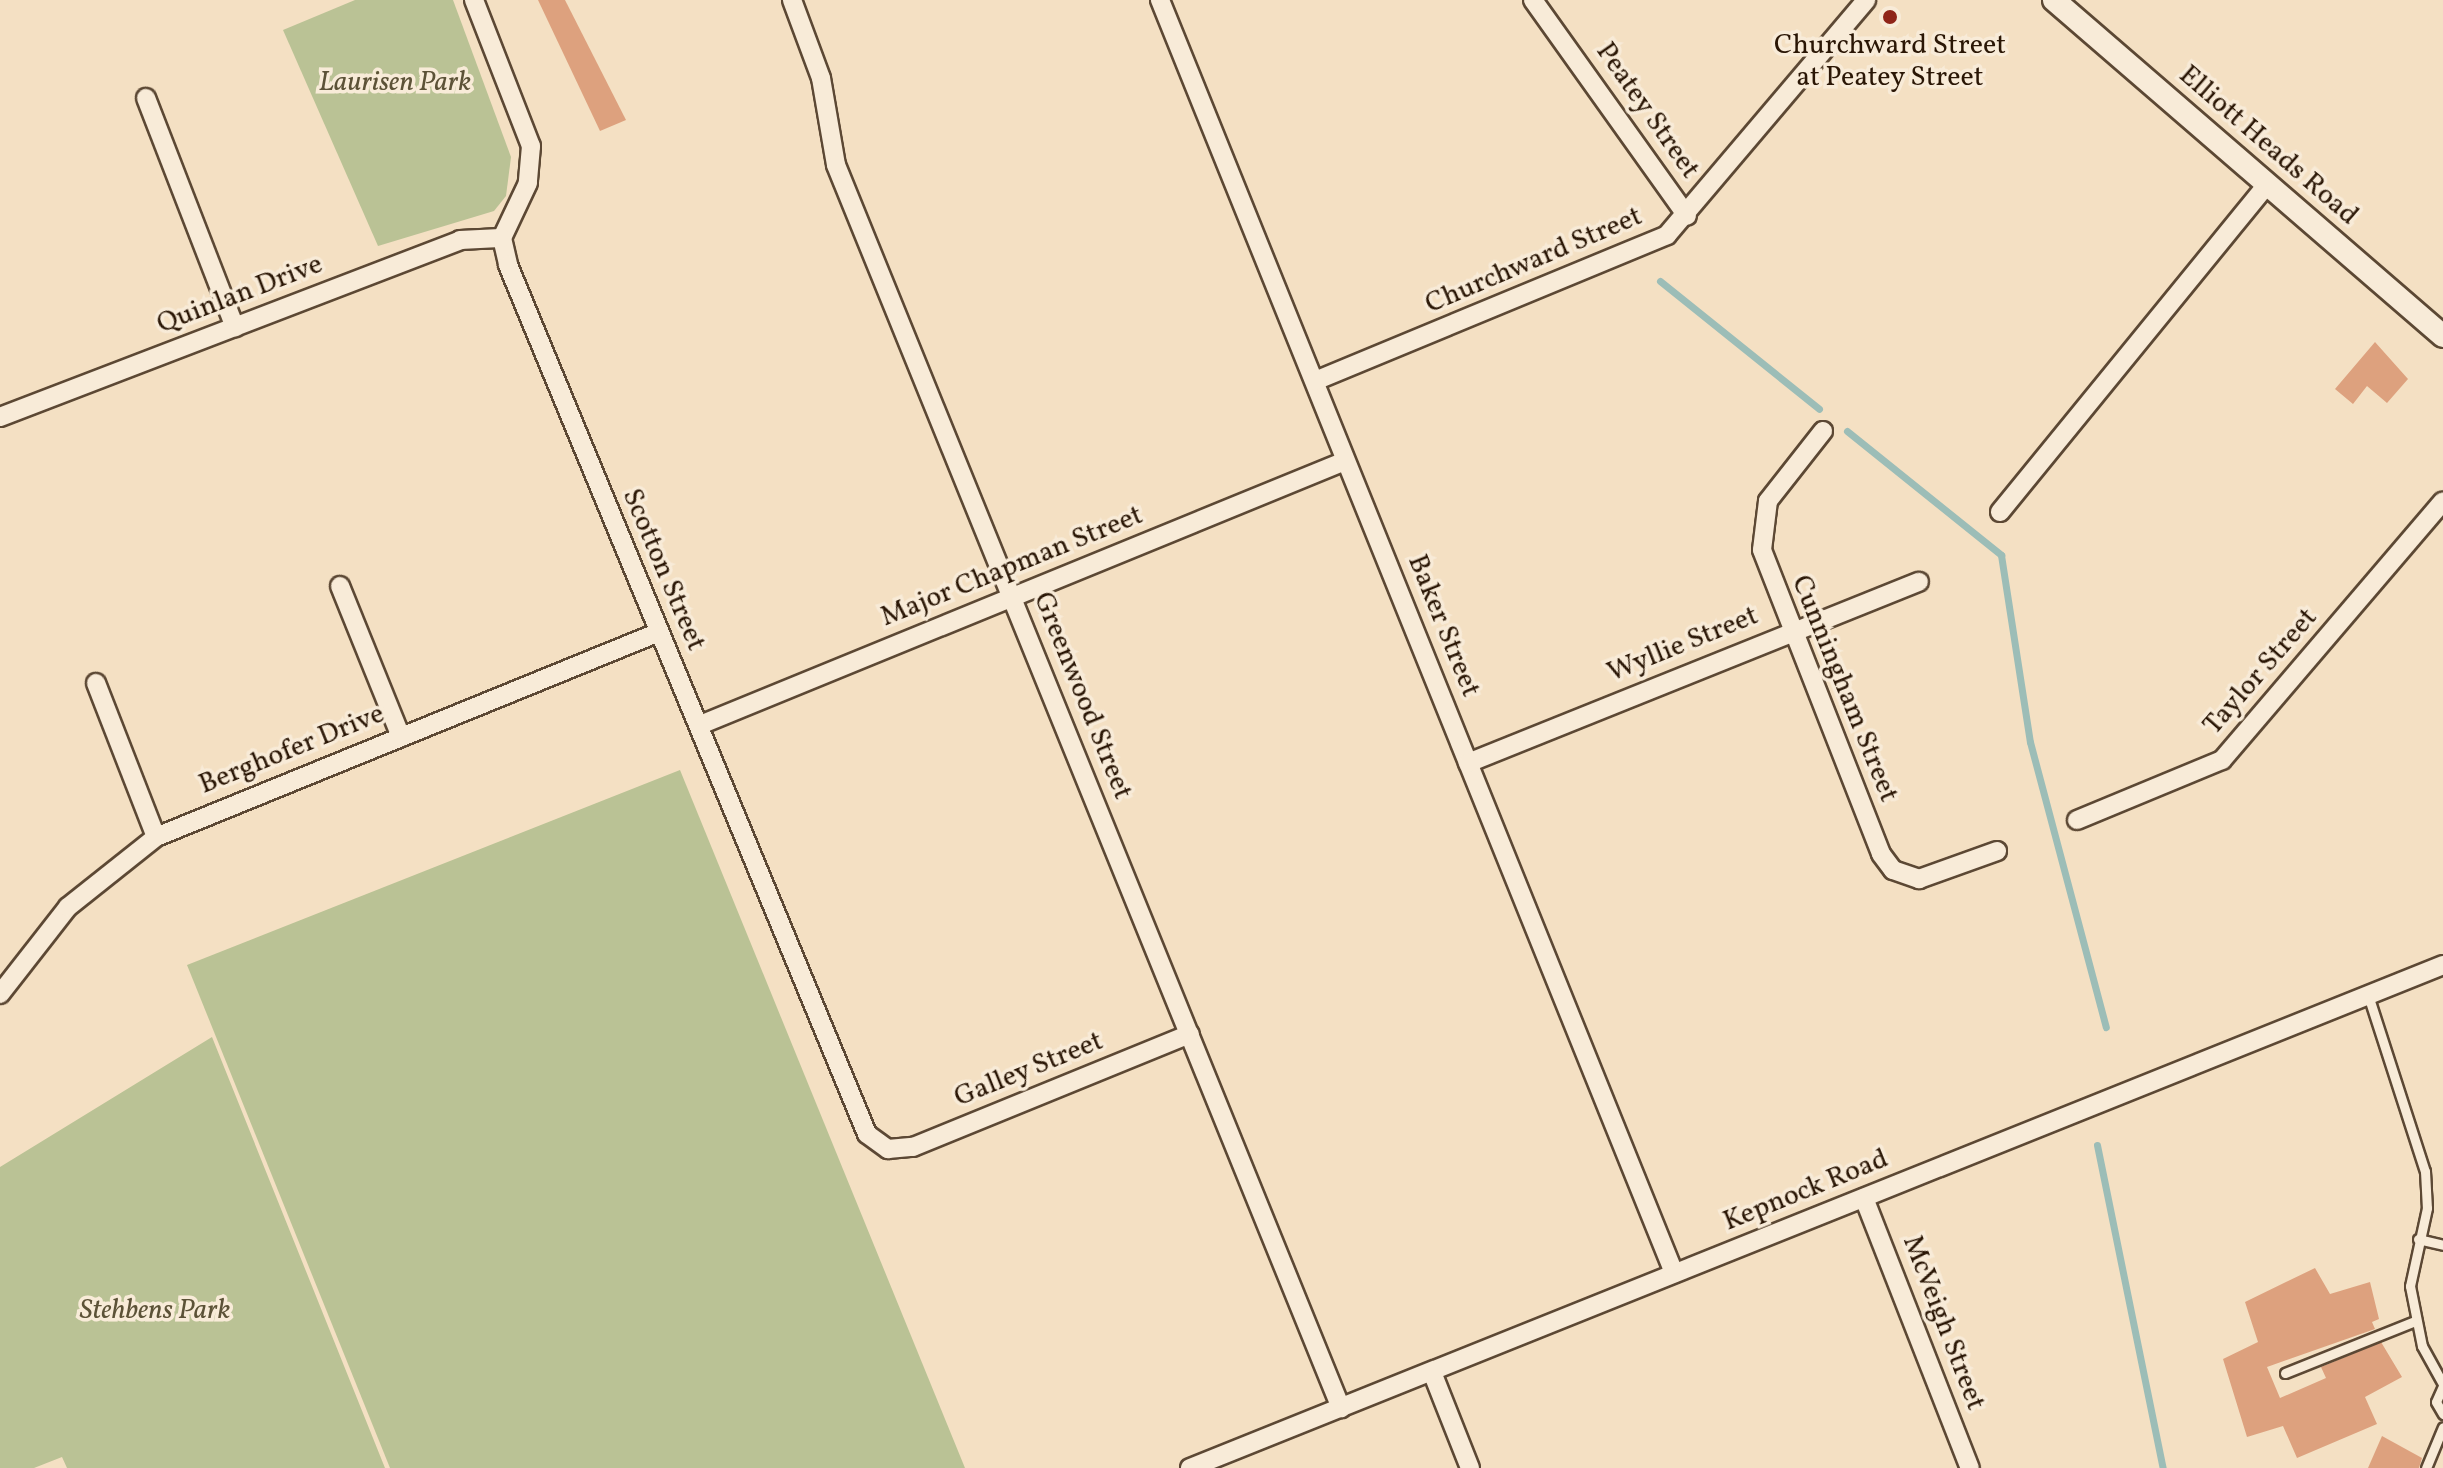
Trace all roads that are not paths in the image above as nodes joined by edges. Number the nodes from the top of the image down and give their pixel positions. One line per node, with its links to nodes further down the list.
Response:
1 (474, 0): 10 (street)
2 (792, 0): 23 (street, Greenwood Street)
3 (1160, 0): 13 (street, Baker Street)
4 (1533, 0): 9 (street, Peatey Street)
5 (1866, 0): 9 (street, Churchward Street)
6 (2054, 0): 8 (street, Elliott Heads Road)
7 (146, 98): 11 (street)
8 (2266, 186): 12 (street, Elliott Heads Road); 18 (street)
9 (1687, 216): 13 (street, Churchward Street)
10 (502, 238): 11 (street, Quinlan Drive); 25 (street, Scotton Street)
11 (235, 327): 14 (street, Quinlan Drive)
12 (2443, 336)
13 (1315, 381): 16 (street, Baker Street)
14 (0, 417)
15 (1823, 431): 20 (street, Cunningham Street)
16 (1345, 461): 23 (street, Major Chapman Street); 29 (street, Baker Street)
17 (2443, 501): 30 (street, Taylor Street)
18 (2000, 512)
19 (1741, 530): 20 (street)
20 (1761, 531): 24 (street, Cunningham Street)
21 (1919, 582): 24 (street, Wyllie Street)
22 (340, 586): 28 (street)
23 (1011, 598): 27 (street, Major Chapman Street); 36 (street, Greenwood Street)
24 (1790, 631): 29 (street, Wyllie Street); 32 (street, Cunningham Street)
25 (657, 633): 27 (street, Scotton Street); 28 (street, Berghofer Drive)
26 (96, 683): 31 (street)
27 (700, 725): 37 (street, Scotton Street)
28 (401, 737): 31 (street, Berghofer Drive)
29 (1468, 763): 41 (street, Baker Street)
30 (2077, 820)
31 (156, 837): 34 (street, Berghofer Drive)
32 (1997, 851)
33 (2443, 965): 35 (street, Kepnock Road)
34 (0, 994)
35 (2368, 995): 38 (street, Kepnock Road); 39 (lane)
36 (1190, 1034): 37 (street, Galley Street); 46 (street, Greenwood Street)
37 (888, 1149)
38 (1864, 1198): 41 (street, Kepnock Road); 51 (street, McVeigh Street)
39 (2418, 1239): 40 (lane); 42 (lane)
40 (2443, 1245)
41 (1674, 1273): 43 (street, Kepnock Road)
42 (2415, 1321): 44 (lane); 45 (lane)
43 (1432, 1372): 46 (street, Kepnock Road); 50 (street)
44 (2285, 1373)
45 (2443, 1385): 47 (lane)
46 (1341, 1408): 49 (street, Kepnock Road)
47 (2443, 1414)
48 (2443, 1427): 52 (lane)
49 (1190, 1468)
50 (1470, 1468)
51 (1970, 1468)
52 (2426, 1468)

